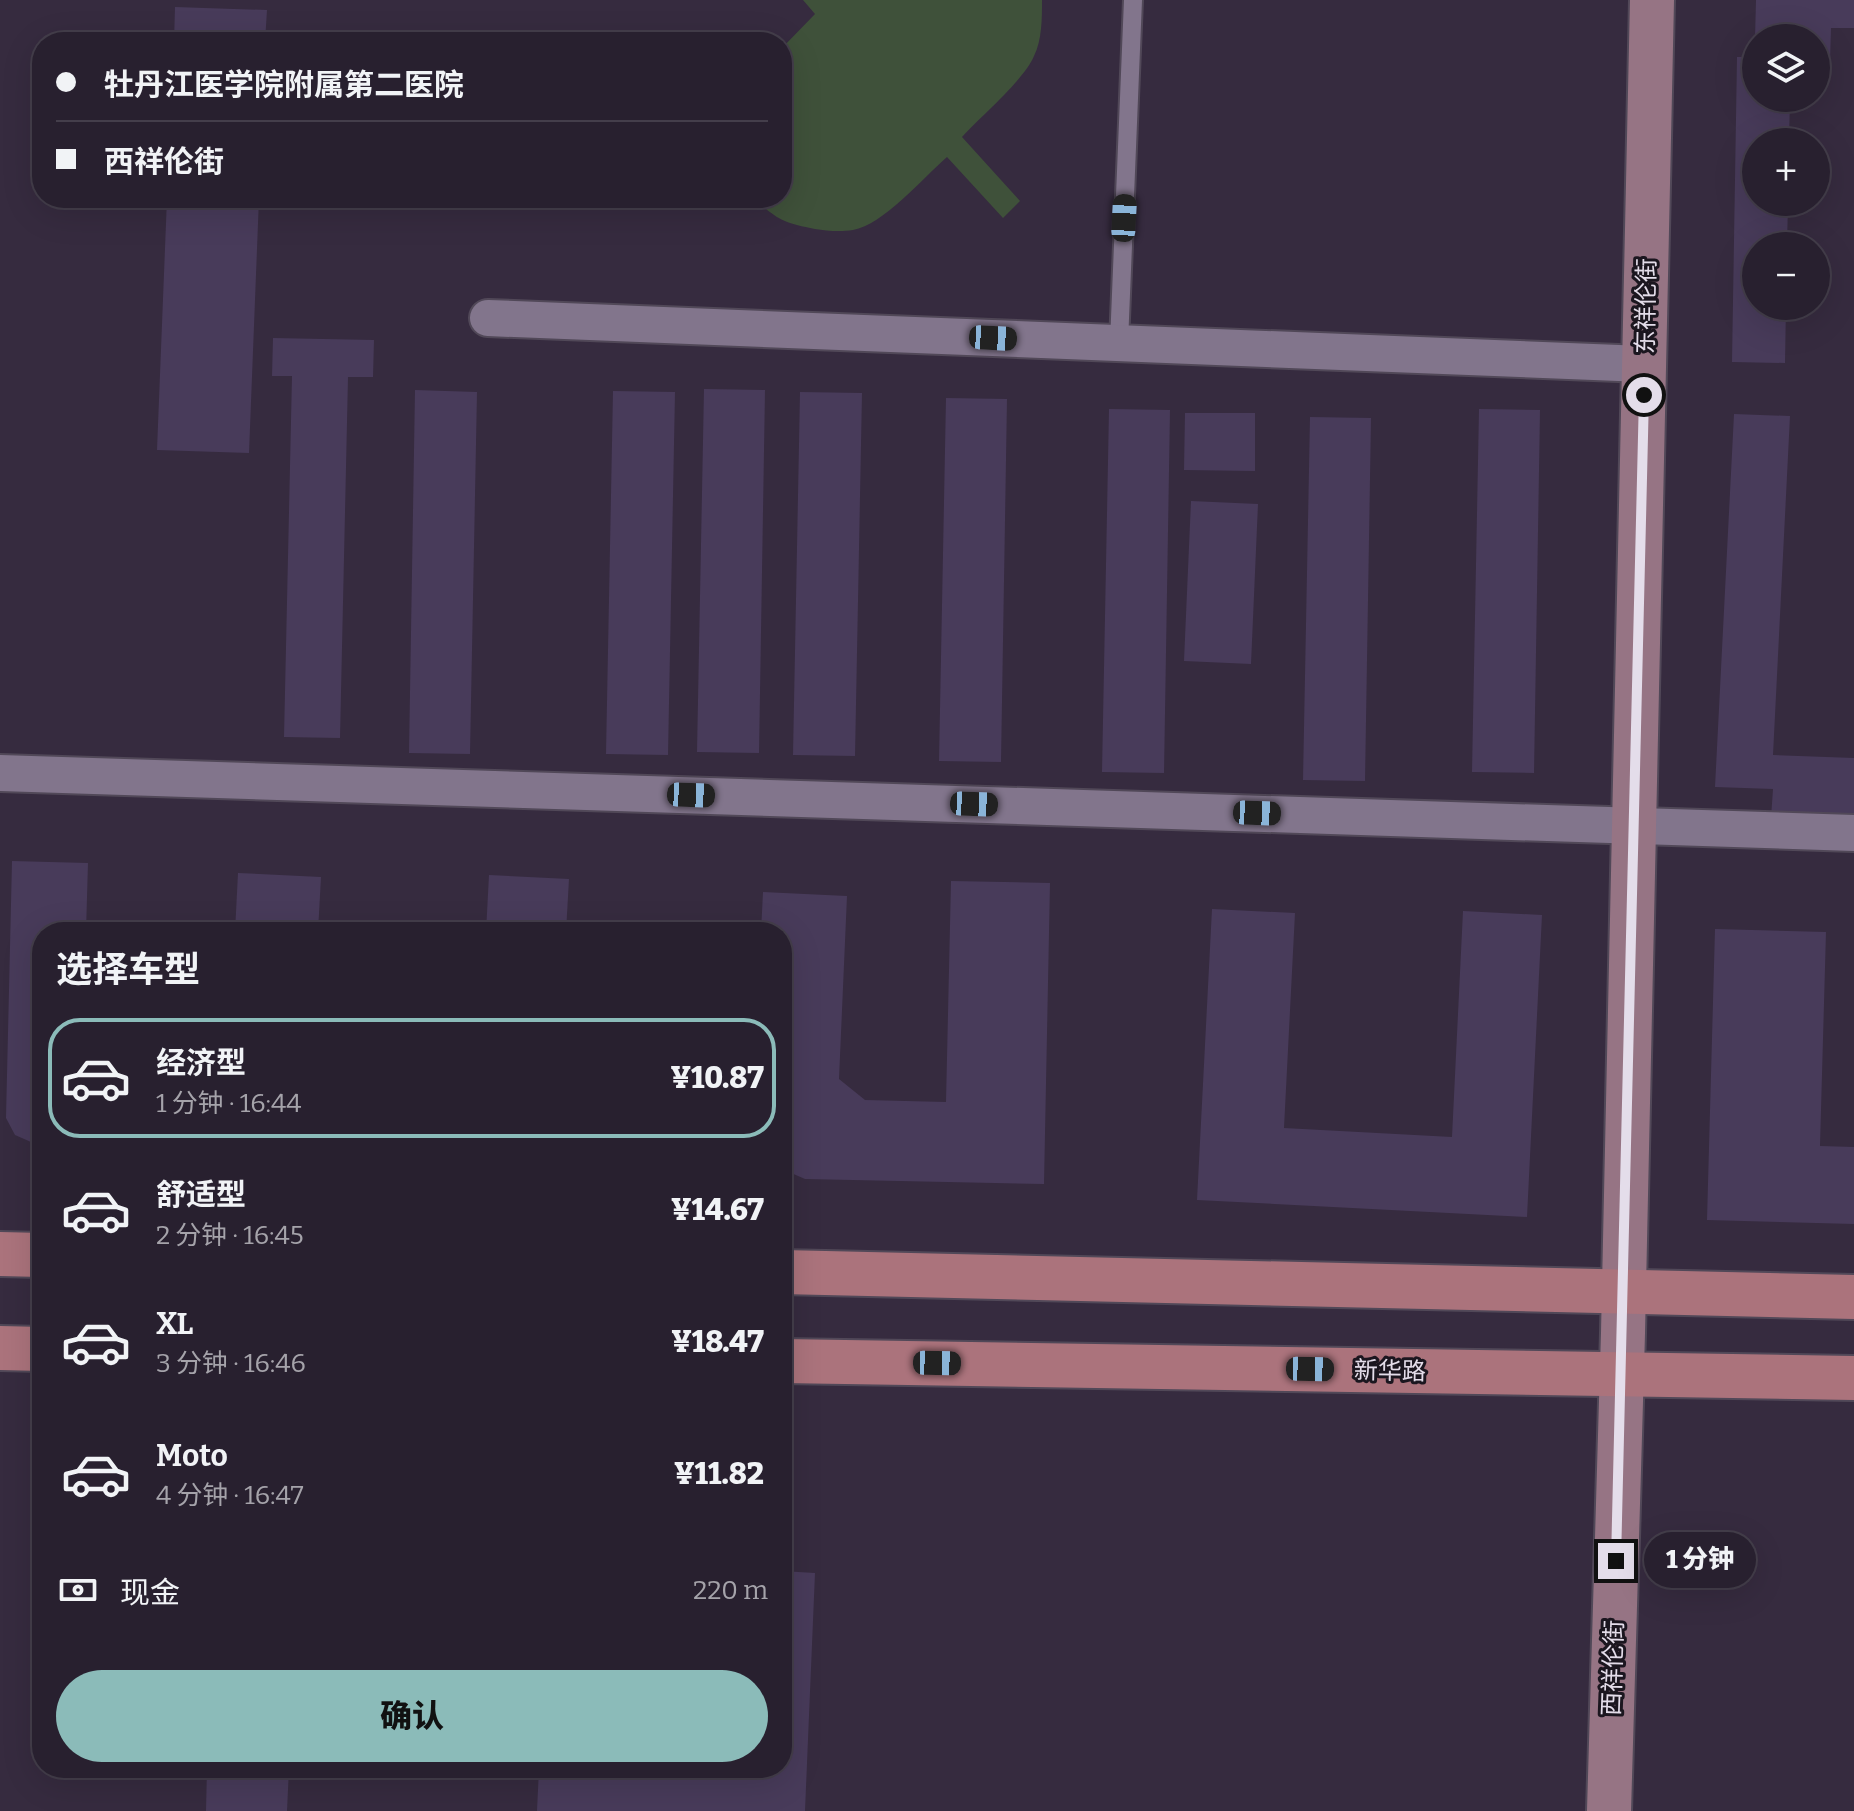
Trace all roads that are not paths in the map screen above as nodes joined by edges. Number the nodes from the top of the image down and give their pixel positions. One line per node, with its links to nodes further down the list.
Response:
1 (1133, 0): 4 (lane)
2 (1652, 0): 5 (street, 东祥伦街)
3 (488, 318): 4 (street)
4 (1119, 343): 5 (street)
5 (1644, 364): 7 (street, 东祥伦街)
6 (0, 773): 7 (street)
7 (1634, 825): 8 (street); 13 (street, 东祥伦街)
8 (1854, 833)
9 (0, 1254): 10 (main road)
10 (32, 1255)
11 (792, 1273): 13 (main road)
12 (1854, 1297): 13 (main road)
13 (1623, 1333): 16 (main road, 新华路); 17 (main road, 新华路); 18 (street, 西祥伦街)
14 (0, 1348): 15 (main road)
15 (32, 1349)
16 (792, 1361)
17 (1854, 1378)
18 (1609, 1811)

